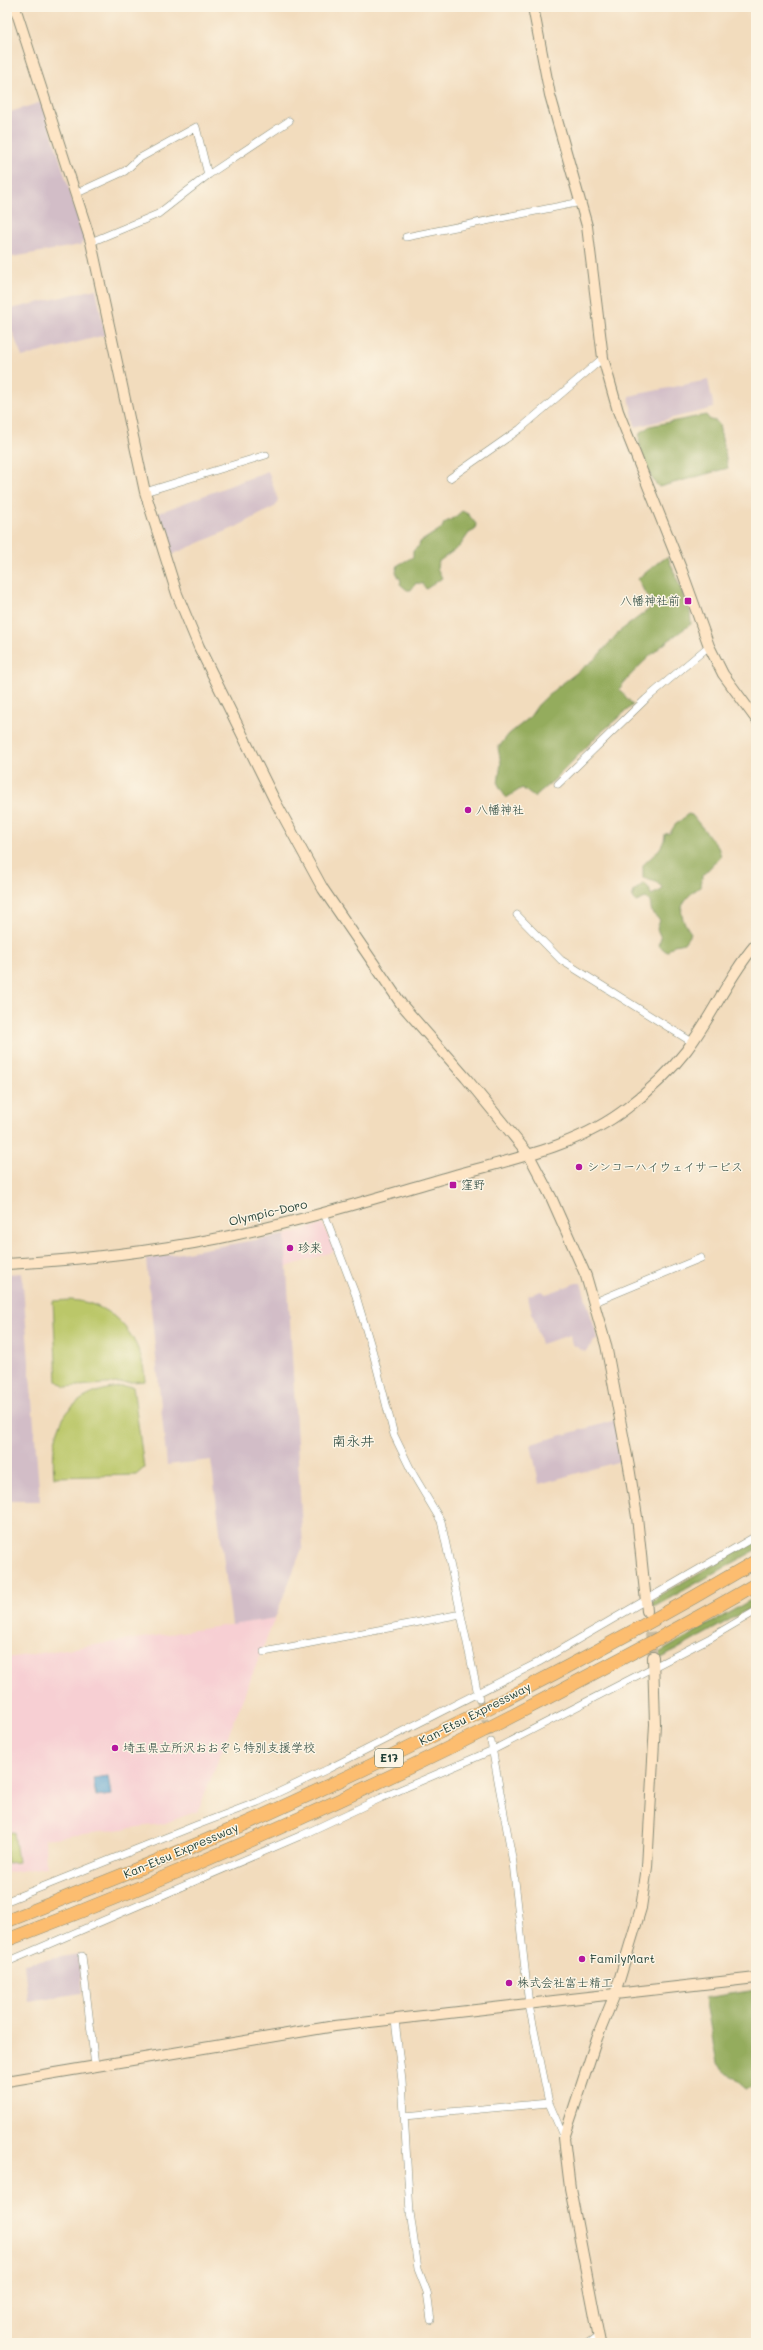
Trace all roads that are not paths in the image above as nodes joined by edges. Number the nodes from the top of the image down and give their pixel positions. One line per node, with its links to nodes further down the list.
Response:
1 (15, 7): 5 (street)
2 (533, 7): 6 (street)
3 (289, 121): 4 (street)
4 (208, 175): 5 (street); 8 (street)
5 (75, 194): 8 (street)
6 (581, 202): 7 (street); 9 (street)
7 (406, 237)
8 (90, 242): 12 (street)
9 (603, 358): 11 (street); 13 (street)
10 (266, 455): 12 (street)
11 (450, 478)
12 (145, 492): 19 (street)
13 (709, 646): 14 (street); 15 (street)
14 (756, 719)
15 (558, 784)
16 (517, 915): 18 (street)
17 (756, 944): 18 (street, Olympic-Doro)
18 (692, 1042): 19 (street, Olympic-Doro)
19 (529, 1155): 20 (street, Olympic-Doro); 23 (street)
20 (324, 1213): 22 (street, Olympic-Doro); 29 (street)
21 (701, 1258): 23 (street)
22 (7, 1264)
23 (595, 1302): 27 (street)
24 (756, 1536): 27 (street)
25 (756, 1561): 36 (highway, Kan-Etsu Expressway / E17)
26 (756, 1584): 37 (highway, Kan-Etsu Expressway / E17)
27 (646, 1606): 32 (street)
28 (756, 1611): 31 (street)
29 (461, 1614): 30 (street); 32 (street)
30 (264, 1652)
31 (653, 1661): 34 (street); 41 (street)
32 (478, 1695): 35 (street)
33 (491, 1742): 34 (street)
34 (493, 1750): 39 (street); 42 (street)
35 (7, 1901)
36 (7, 1921)
37 (7, 1940)
38 (82, 1956): 44 (street)
39 (7, 1962)
40 (756, 1978): 41 (street)
41 (615, 1994): 42 (street); 48 (street)
42 (529, 2005): 43 (street); 46 (street)
43 (395, 2020): 44 (street); 47 (street)
44 (95, 2066): 45 (street)
45 (7, 2081)
46 (549, 2103): 47 (street); 48 (street)
47 (404, 2116): 49 (street)
48 (564, 2138): 50 (street)
49 (431, 2320)
50 (600, 2339): 51 (street)
51 (588, 2343)

